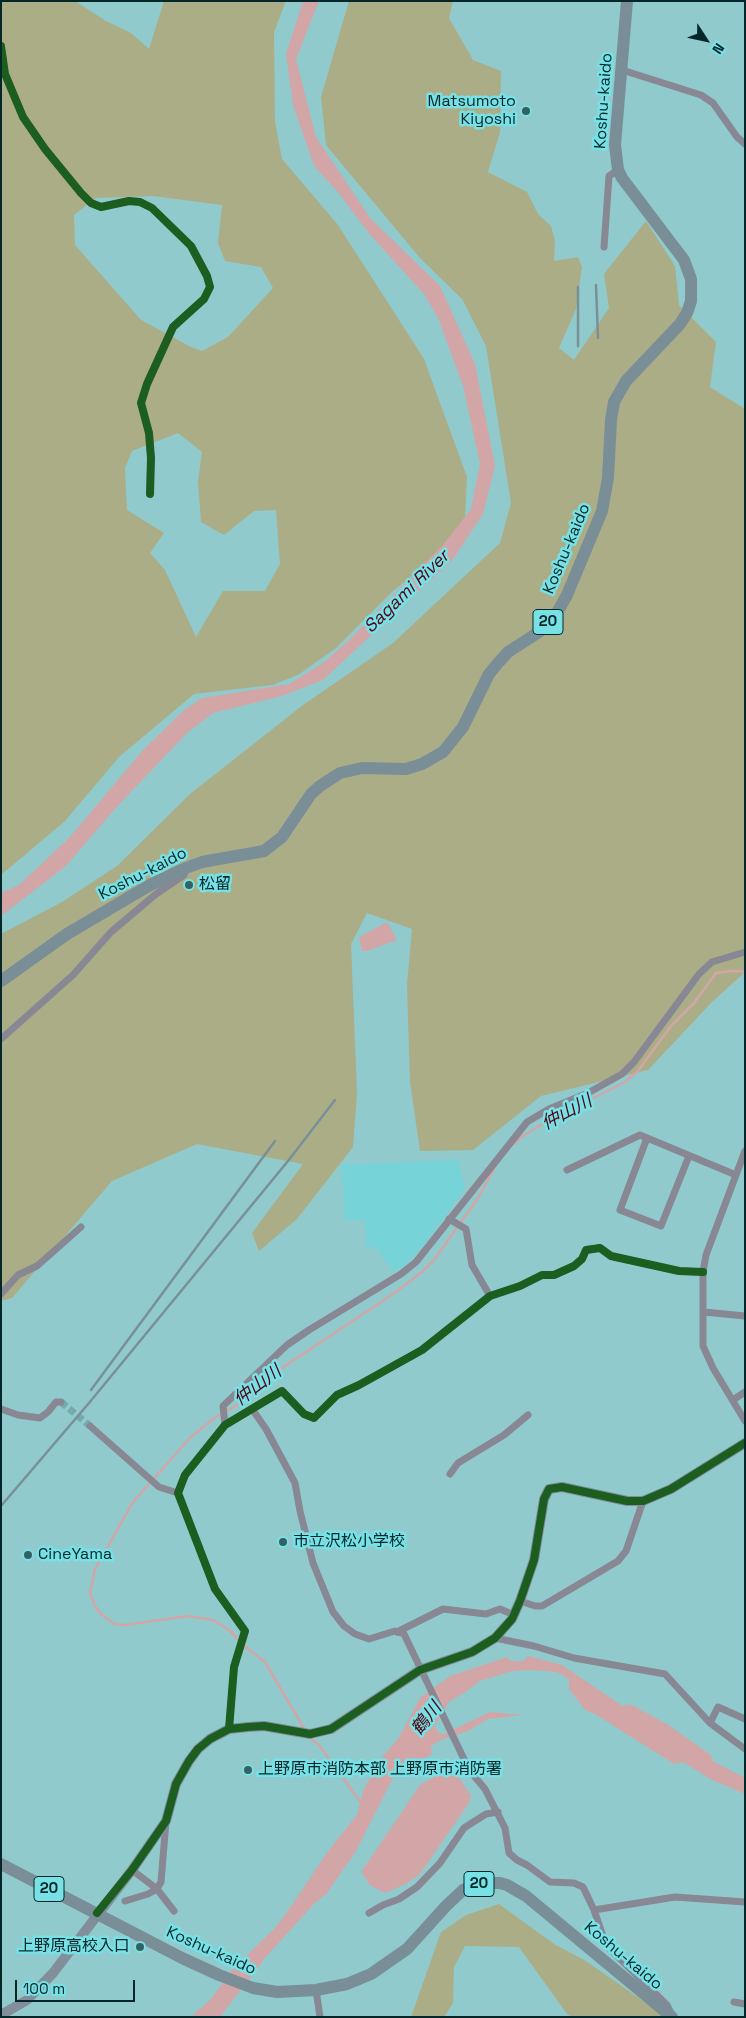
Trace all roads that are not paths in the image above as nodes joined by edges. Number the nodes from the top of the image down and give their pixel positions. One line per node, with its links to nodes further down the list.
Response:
1 (627, 1): 3 (highway, Koshu-kaido / 20)
2 (1, 46): 7 (street)
3 (622, 70): 4 (street); 5 (highway, Koshu-kaido / 20)
4 (745, 144)
5 (618, 170): 6 (street); 8 (highway, Koshu-kaido / 20)
6 (604, 247)
7 (150, 494)
8 (186, 868): 10 (highway, Koshu-kaido / 20); 11 (street)
9 (745, 952): 17 (street)
10 (1, 981)
11 (1, 1038)
12 (647, 1138): 14 (street); 14 (street); 15 (street)
13 (745, 1151): 16 (street)
14 (689, 1156): 16 (street)
15 (567, 1170)
16 (736, 1175): 19 (street)
17 (449, 1218): 21 (street); 31 (street)
18 (81, 1227): 20 (street)
19 (703, 1272): 21 (street); 22 (street)
20 (1, 1294)
21 (490, 1296): 28 (street)
22 (704, 1312): 23 (street); 25 (street)
23 (745, 1316)
24 (745, 1392): 25 (street)
25 (733, 1400): 30 (street)
26 (62, 1402): 27 (street)
27 (1, 1409)
28 (252, 1410): 31 (street); 39 (street)
29 (528, 1415): 34 (street)
30 (745, 1421)
31 (225, 1425): 35 (street)
32 (90, 1426): 35 (street)
33 (745, 1444): 36 (street)
34 (450, 1474)
35 (178, 1493): 44 (street)
36 (643, 1501): 37 (street); 37 (street)
37 (520, 1601): 38 (street)
38 (514, 1615): 39 (street); 40 (street)
39 (398, 1632): 41 (street)
40 (495, 1638): 41 (street); 43 (street)
41 (423, 1674): 44 (street); 46 (street)
42 (745, 1719): 43 (street)
43 (710, 1723): 45 (street)
44 (229, 1729): 47 (street)
45 (745, 1749)
46 (498, 1812): 53 (street); 55 (street)
47 (166, 1821): 49 (street); 50 (street)
48 (1, 1864): 56 (highway, Koshu-kaido / 20)
49 (132, 1870): 50 (street); 56 (street)
50 (157, 1889): 51 (street); 54 (street)
51 (125, 1901)
52 (745, 1902): 53 (street)
53 (594, 1910): 62 (street)
54 (174, 1911)
55 (369, 1913)
56 (97, 1914): 57 (highway, Koshu-kaido / 20); 60 (street)
57 (316, 1990): 61 (street); 62 (highway, Koshu-kaido / 20)
58 (734, 2002): 59 (street)
59 (745, 2004)
60 (1, 2015)
61 (320, 2017)
62 (672, 2017)

